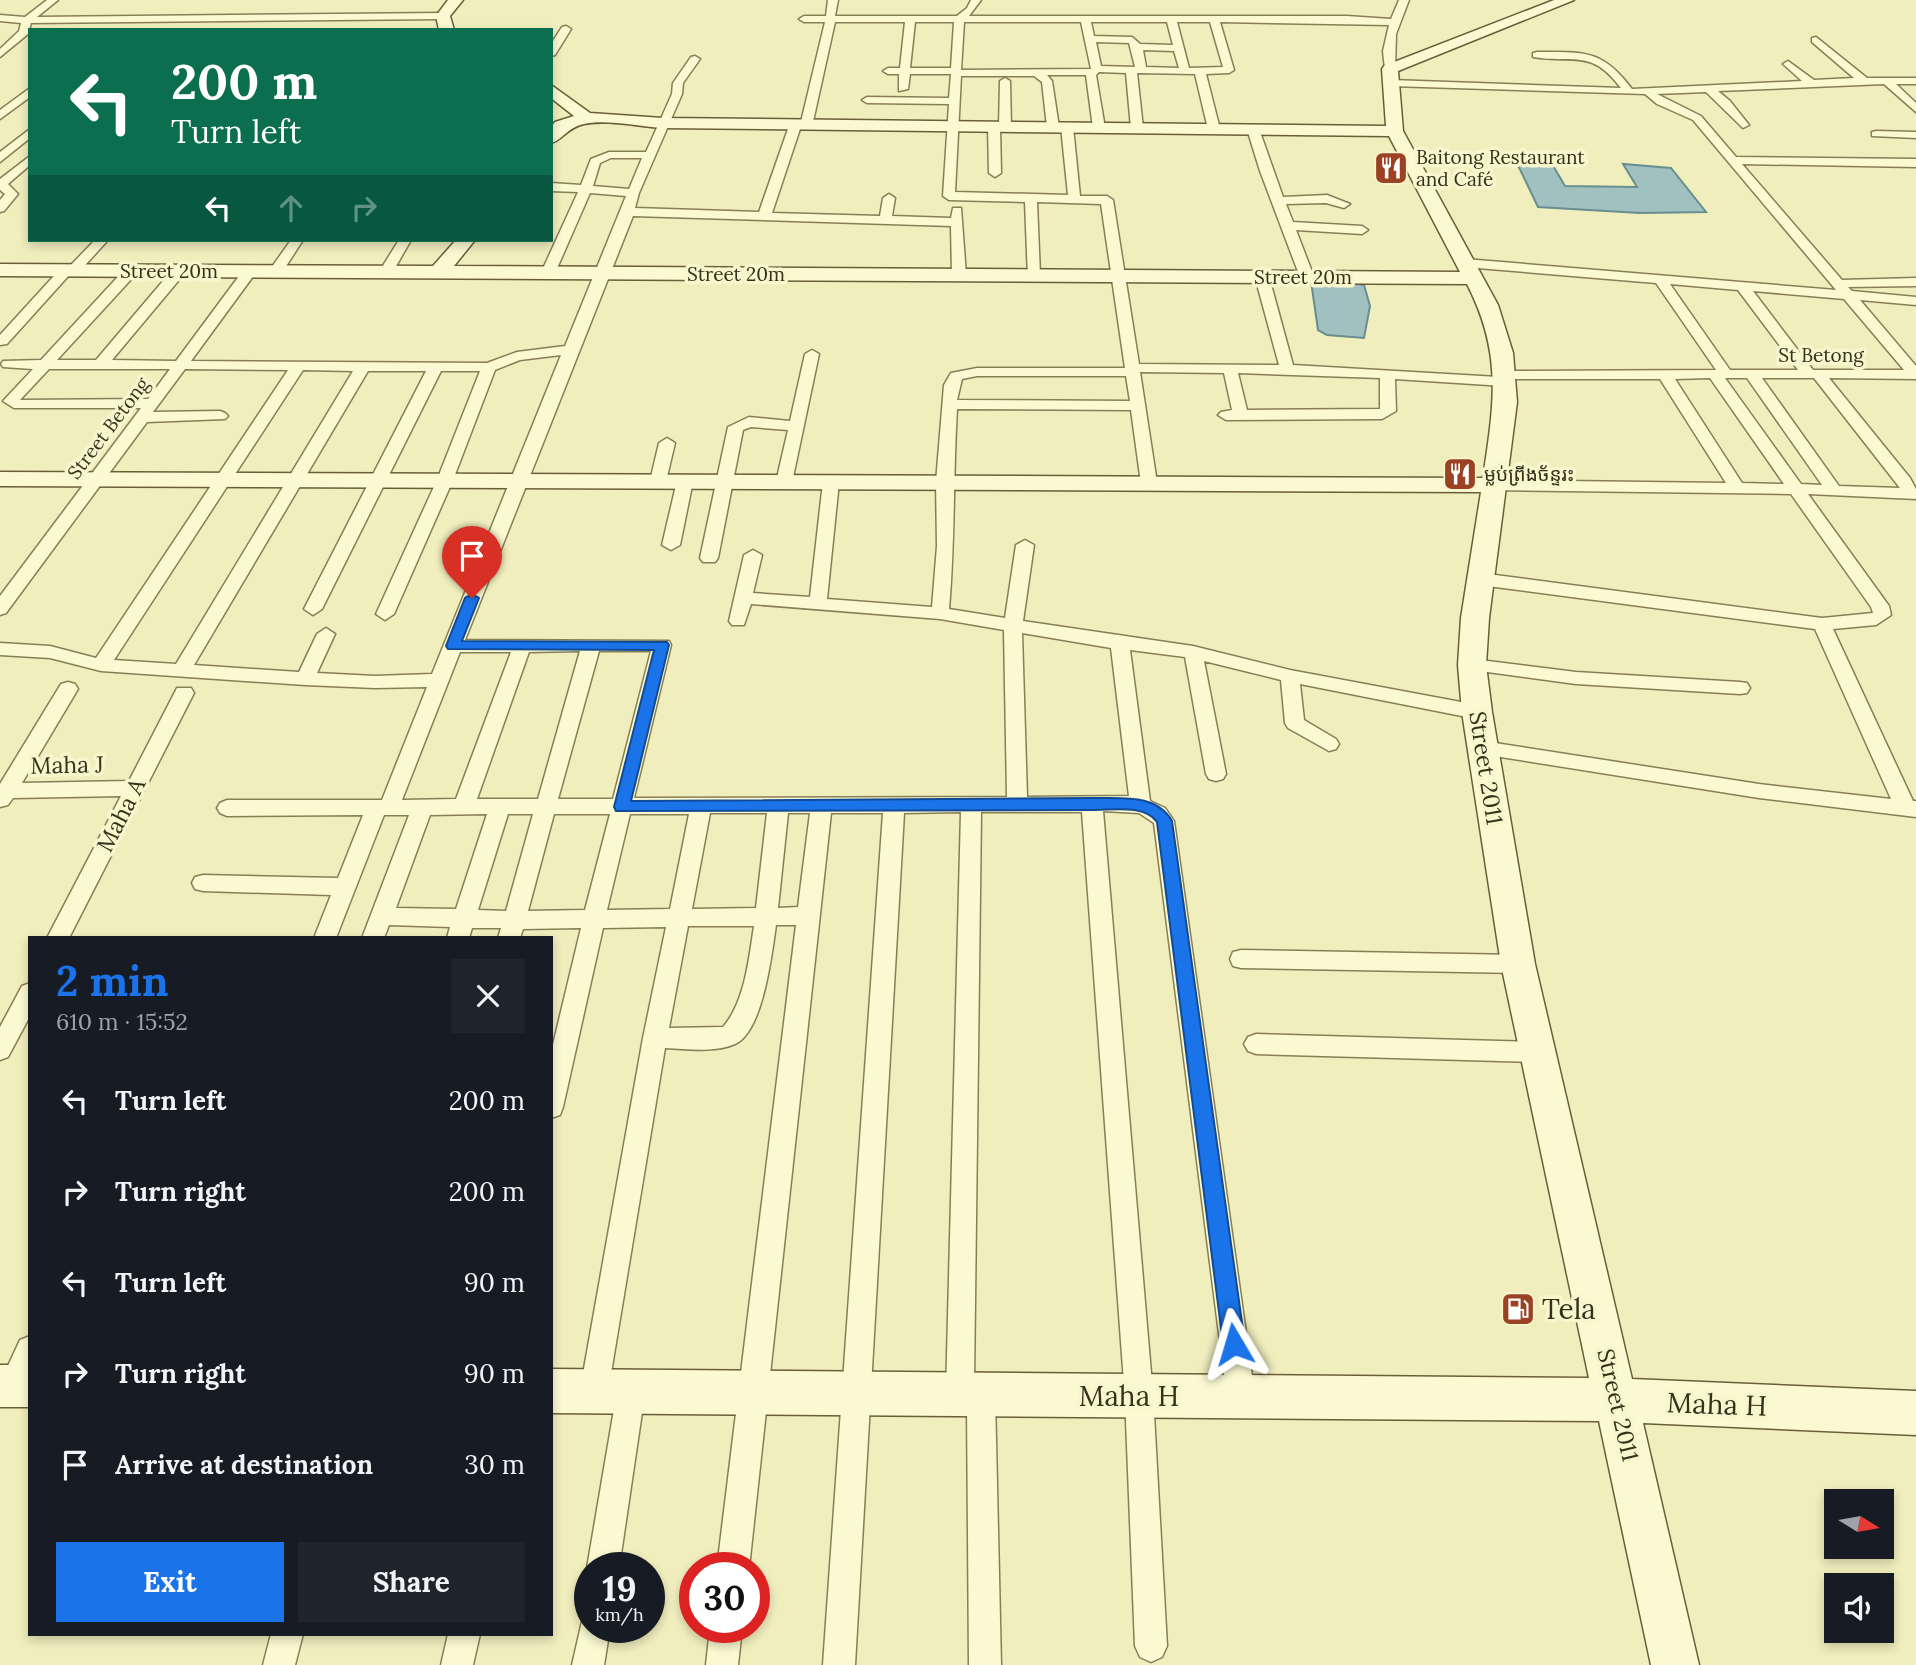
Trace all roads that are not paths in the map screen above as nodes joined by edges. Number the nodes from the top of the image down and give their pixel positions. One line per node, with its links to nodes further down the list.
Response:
1 (53, 0): 18 (street)
2 (456, 0): 20 (street)
3 (834, 0): 13 (street)
4 (976, 0): 15 (street)
5 (1404, 0): 19 (street)
6 (1567, 0): 39 (street)
7 (308, 8): 8 (street)
8 (300, 16): 11 (street); 20 (street); 22 (street)
9 (1082, 17): 15 (street); 16 (street); 23 (street)
10 (0, 18): 18 (street)
11 (158, 18): 18 (street); 21 (street)
12 (804, 19): 13 (street)
13 (830, 19): 14 (street); 58 (street)
14 (910, 19): 15 (street); 32 (street)
15 (959, 19): 37 (street)
16 (1171, 19): 17 (street); 26 (street)
17 (1214, 19): 19 (street); 36 (street)
18 (27, 20): 27 (street)
19 (1393, 22): 39 (street)
20 (443, 25)
21 (147, 28)
22 (289, 28)
23 (1089, 39): 25 (street); 33 (street)
24 (1816, 40): 41 (street)
25 (1137, 47): 26 (street); 34 (street)
26 (1179, 48): 35 (street)
27 (0, 54)
28 (1537, 55): 49 (street)
29 (695, 59): 55 (street)
30 (1788, 64): 44 (street)
31 (888, 71): 32 (street)
32 (906, 71): 37 (street); 46 (street)
33 (1094, 71): 34 (street); 38 (street); 62 (street)
34 (1136, 71): 35 (street); 63 (street)
35 (1185, 71): 36 (street)
36 (1200, 71): 64 (street)
37 (956, 72): 38 (street); 52 (street)
38 (1036, 72): 61 (street)
39 (1390, 76): 49 (street); 67 (street, Street 2011)
40 (1005, 81): 60 (street)
41 (1864, 81): 42 (street); 44 (street)
42 (1886, 81): 43 (street); 53 (street)
43 (1916, 81)
44 (1811, 83): 45 (street)
45 (1708, 88): 47 (street); 57 (street)
46 (903, 89)
47 (1647, 91): 49 (street); 72 (street)
48 (553, 92): 54 (street)
49 (1629, 92)
50 (28, 95): 56 (street)
51 (867, 100): 52 (street)
52 (954, 101): 59 (street)
53 (1916, 109)
54 (586, 118): 55 (street); 66 (street)
55 (663, 123): 58 (street); 70 (street)
56 (15, 124): 71 (street)
57 (1743, 125)
58 (801, 126): 59 (street); 87 (street)
59 (952, 127): 60 (street); 80 (street)
60 (1000, 127): 61 (street); 75 (street)
61 (1060, 127): 62 (street); 82 (street)
62 (1099, 128): 63 (street)
63 (1137, 128): 64 (street)
64 (1214, 129): 65 (street)
65 (1253, 129): 67 (street); 83 (street)
66 (555, 130)
67 (1395, 131): 98 (street, Street 2011)
68 (1876, 134): 69 (street)
69 (1916, 135)
70 (648, 155): 77 (street); 78 (street)
71 (0, 158)
72 (1731, 160): 74 (street); 114 (street)
73 (28, 161): 85 (street)
74 (1916, 163)
75 (995, 173)
76 (553, 187): 77 (street)
77 (586, 190): 78 (street); 105 (street)
78 (633, 193): 86 (street)
79 (889, 198): 88 (street)
80 (958, 198): 81 (street); 89 (street)
81 (1031, 198): 82 (street); 108 (street)
82 (1074, 198): 109 (street)
83 (1279, 201): 84 (street); 90 (street)
84 (1344, 204)
85 (0, 208)
86 (628, 212): 87 (street); 106 (street)
87 (764, 217): 88 (street)
88 (885, 221): 89 (street)
89 (956, 222): 107 (street)
90 (1288, 226): 91 (street); 111 (street)
91 (1363, 230)
92 (100, 242): 97 (street)
93 (297, 242): 102 (street)
94 (404, 242): 103 (street)
95 (464, 242): 104 (street)
96 (0, 270): 97 (street, Street 20m)
97 (70, 270): 99 (street, Street 20m); 118 (street)
98 (1469, 270): 111 (street, Street 20m); 112 (street); 138 (street, Street 2011)
99 (131, 271): 100 (street, Street 20m); 122 (street)
100 (179, 271): 101 (street, Street 20m); 123 (street)
101 (250, 271): 102 (street, Street 20m); 124 (street, Street Betong)
102 (276, 271): 103 (street, Street 20m)
103 (386, 272): 104 (street, Street 20m)
104 (439, 272): 105 (street, Street 20m)
105 (548, 273): 106 (street, Street 20m)
106 (601, 273): 107 (street, Street 20m); 119 (street)
107 (959, 275): 108 (street, Street 20m)
108 (1034, 275): 109 (street, Street 20m)
109 (1119, 276): 110 (street, Street 20m); 131 (street)
110 (1262, 277): 111 (street, Street 20m); 130 (street)
111 (1307, 277)
112 (1660, 279): 115 (street); 134 (street)
113 (1916, 282): 114 (street)
114 (1839, 283): 116 (street)
115 (1742, 286): 116 (street); 136 (street)
116 (1850, 295): 117 (street); 137 (street)
117 (1916, 301)
118 (2, 341)
119 (570, 350): 128 (street); 153 (street)
120 (812, 354): 145 (street)
121 (8, 364): 122 (street)
122 (46, 364): 123 (street); 139 (street)
123 (100, 365): 124 (street)
124 (181, 365): 125 (street); 140 (street, Street Betong)
125 (299, 365): 126 (street); 147 (street)
126 (363, 366): 127 (street); 150 (street)
127 (436, 366): 128 (street); 151 (street)
128 (489, 367): 152 (street)
129 (1230, 369): 130 (street, St Betong); 131 (street, St Betong); 132 (street)
130 (1287, 369): 132 (street, St Betong)
131 (1132, 370): 141 (street, St Betong); 142 (street)
132 (1387, 373): 138 (street, St Betong)
133 (1665, 374): 134 (street, St Betong); 138 (street, St Betong); 162 (street)
134 (1720, 374): 135 (street, St Betong); 163 (street)
135 (1751, 374): 136 (street, St Betong); 164 (street)
136 (1814, 374): 137 (street, St Betong); 165 (street)
137 (1916, 374)
138 (1504, 378): 161 (street, Street 2011)
139 (7, 397): 140 (street)
140 (153, 403): 144 (street, Street Betong)
141 (951, 404): 142 (street); 159 (street)
142 (1138, 406): 160 (street)
143 (220, 416): 144 (street)
144 (142, 417): 149 (street, Street Betong)
145 (796, 426): 156 (street); 157 (street)
146 (667, 443): 154 (street)
147 (226, 478): 149 (street); 150 (street); 187 (street)
148 (0, 479): 149 (street)
149 (97, 479): 173 (street, Street Betong)
150 (297, 479): 151 (street); 189 (street)
151 (378, 479): 152 (street); 174 (street)
152 (445, 480): 153 (street); 175 (street)
153 (519, 480): 154 (street); 182 (street)
154 (658, 481): 155 (street)
155 (685, 481): 156 (street); 166 (street)
156 (727, 481): 157 (street); 169 (street)
157 (784, 482): 158 (street)
158 (831, 482): 159 (street); 172 (street)
159 (944, 482): 160 (street); 176 (street)
160 (1149, 483): 161 (street)
161 (1493, 485): 162 (street); 170 (street, Street 2011)
162 (1737, 488): 163 (street)
163 (1798, 489): 164 (street); 178 (street)
164 (1835, 491): 165 (street)
165 (1913, 494)
166 (671, 545)
167 (1025, 545): 179 (street)
168 (753, 555): 171 (street)
169 (709, 558)
170 (1480, 579): 178 (street); 188 (street, Street 2011)
171 (744, 598): 172 (street); 177 (street)
172 (818, 602): 176 (street)
173 (0, 609)
174 (313, 609)
175 (385, 614)
176 (940, 614): 179 (street)
177 (738, 621)
178 (1822, 624): 217 (street)
179 (1013, 626): 181 (street); 204 (street)
180 (326, 634): 191 (street)
181 (1120, 643): 186 (street); 205 (street)
182 (453, 646): 183 (street); 192 (street)
183 (522, 646): 184 (street); 207 (street)
184 (592, 646): 209 (street); 214 (street)
185 (0, 649): 187 (street)
186 (1193, 652): 190 (street); 199 (street)
187 (101, 665): 189 (street)
188 (1472, 666): 193 (street); 196 (street, Street 2011)
189 (183, 670): 191 (street)
190 (1290, 676): 196 (street); 197 (street)
191 (305, 679): 192 (street)
192 (439, 680): 213 (street)
193 (1740, 688)
194 (68, 689): 201 (street)
195 (184, 693): 200 (street, Maha A)
196 (1477, 712): 198 (street, Street 2011)
197 (1329, 744)
198 (1482, 748): 217 (street); 231 (street, Street 2011)
199 (1216, 774)
200 (135, 788): 201 (street, Maha J); 227 (street, Maha A)
201 (2, 794)
202 (1092, 804): 204 (street); 205 (street); 243 (street)
203 (971, 805): 204 (street); 212 (street); 242 (street)
204 (1017, 805)
205 (1140, 805): 244 (street)
206 (423, 806): 207 (street); 213 (street); 220 (street)
207 (464, 806): 208 (street)
208 (500, 806): 209 (street); 225 (street)
209 (546, 806): 214 (street); 226 (street)
210 (701, 806): 211 (street); 214 (street); 224 (street)
211 (778, 806): 215 (street); 221 (street)
212 (894, 806): 215 (street); 241 (street)
213 (383, 807): 216 (street); 219 (street)
214 (622, 807): 223 (street)
215 (821, 807): 222 (street)
216 (227, 808)
217 (1911, 808)
218 (203, 883): 219 (street)
219 (345, 887): 228 (street)
220 (381, 916): 225 (street); 229 (street)
221 (766, 916): 222 (street); 224 (street); 233 (street)
222 (809, 916): 240 (street)
223 (594, 918): 224 (street); 226 (street); 237 (street)
224 (679, 918): 233 (street)
225 (461, 928): 226 (street)
226 (512, 929)
227 (59, 936)
228 (326, 936)
229 (374, 936)
230 (1241, 959): 231 (street)
231 (1518, 964): 236 (street, Street 2011)
232 (28, 997): 235 (street)
233 (655, 1038): 239 (street)
234 (1256, 1044): 236 (street)
235 (1, 1045)
236 (1537, 1052): 245 (street, Street 2011)
237 (553, 1098)
238 (553, 1391): 239 (street, Maha H)
239 (612, 1391): 240 (street, Maha H); 247 (street)
240 (754, 1392): 241 (street, Maha H); 248 (street)
241 (856, 1394): 242 (street, Maha H); 258 (street)
242 (971, 1394): 243 (street, Maha H); 259 (street)
243 (1139, 1396): 244 (street, Maha H); 253 (street)
244 (1241, 1397): 245 (street, Maha H)
245 (1617, 1400): 246 (street, Maha H); 260 (street, Street 2011)
246 (1916, 1413)
247 (604, 1552)
248 (735, 1552)
249 (286, 1636): 254 (street)
250 (464, 1636): 255 (street)
251 (592, 1643): 256 (street)
252 (724, 1643): 257 (street)
253 (1151, 1646)
254 (279, 1665)
255 (457, 1665)
256 (588, 1665)
257 (722, 1665)
258 (839, 1665)
259 (985, 1665)
260 (1675, 1665)

